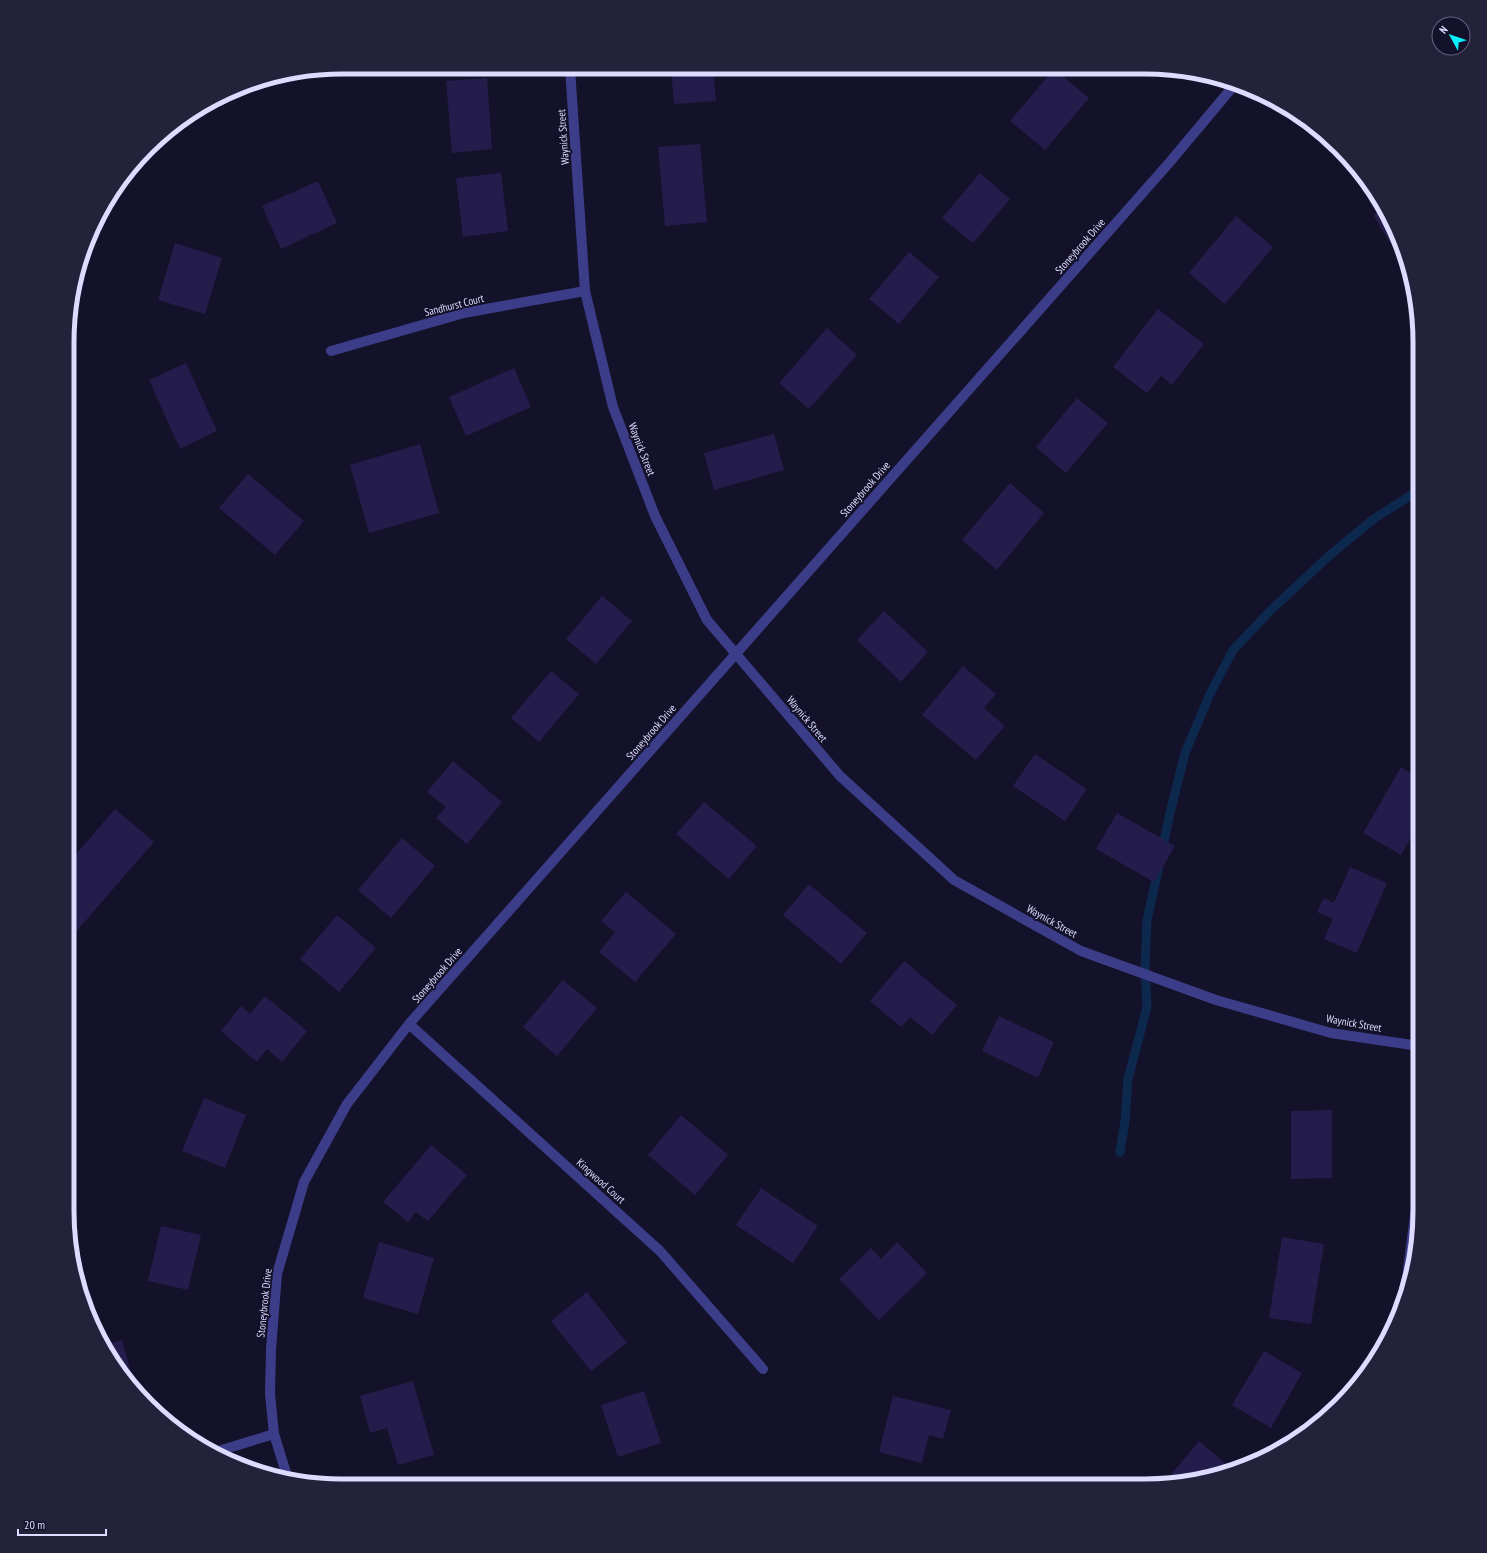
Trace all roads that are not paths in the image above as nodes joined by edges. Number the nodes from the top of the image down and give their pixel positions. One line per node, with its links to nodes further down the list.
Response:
1 (570, 74): 3 (street, Waynick Street)
2 (1232, 88): 5 (street, Stoneybrook Drive)
3 (585, 291): 4 (street, Sandhurst Court); 5 (street, Waynick Street)
4 (331, 351)
5 (736, 654): 6 (street, Stoneybrook Drive); 7 (street, Waynick Street)
6 (409, 1024): 8 (street, Kingwood Court); 9 (street, Stoneybrook Drive)
7 (1413, 1045)
8 (762, 1369)
9 (274, 1434): 10 (street); 11 (street, Stoneybrook Drive)
10 (221, 1450)
11 (286, 1473)

